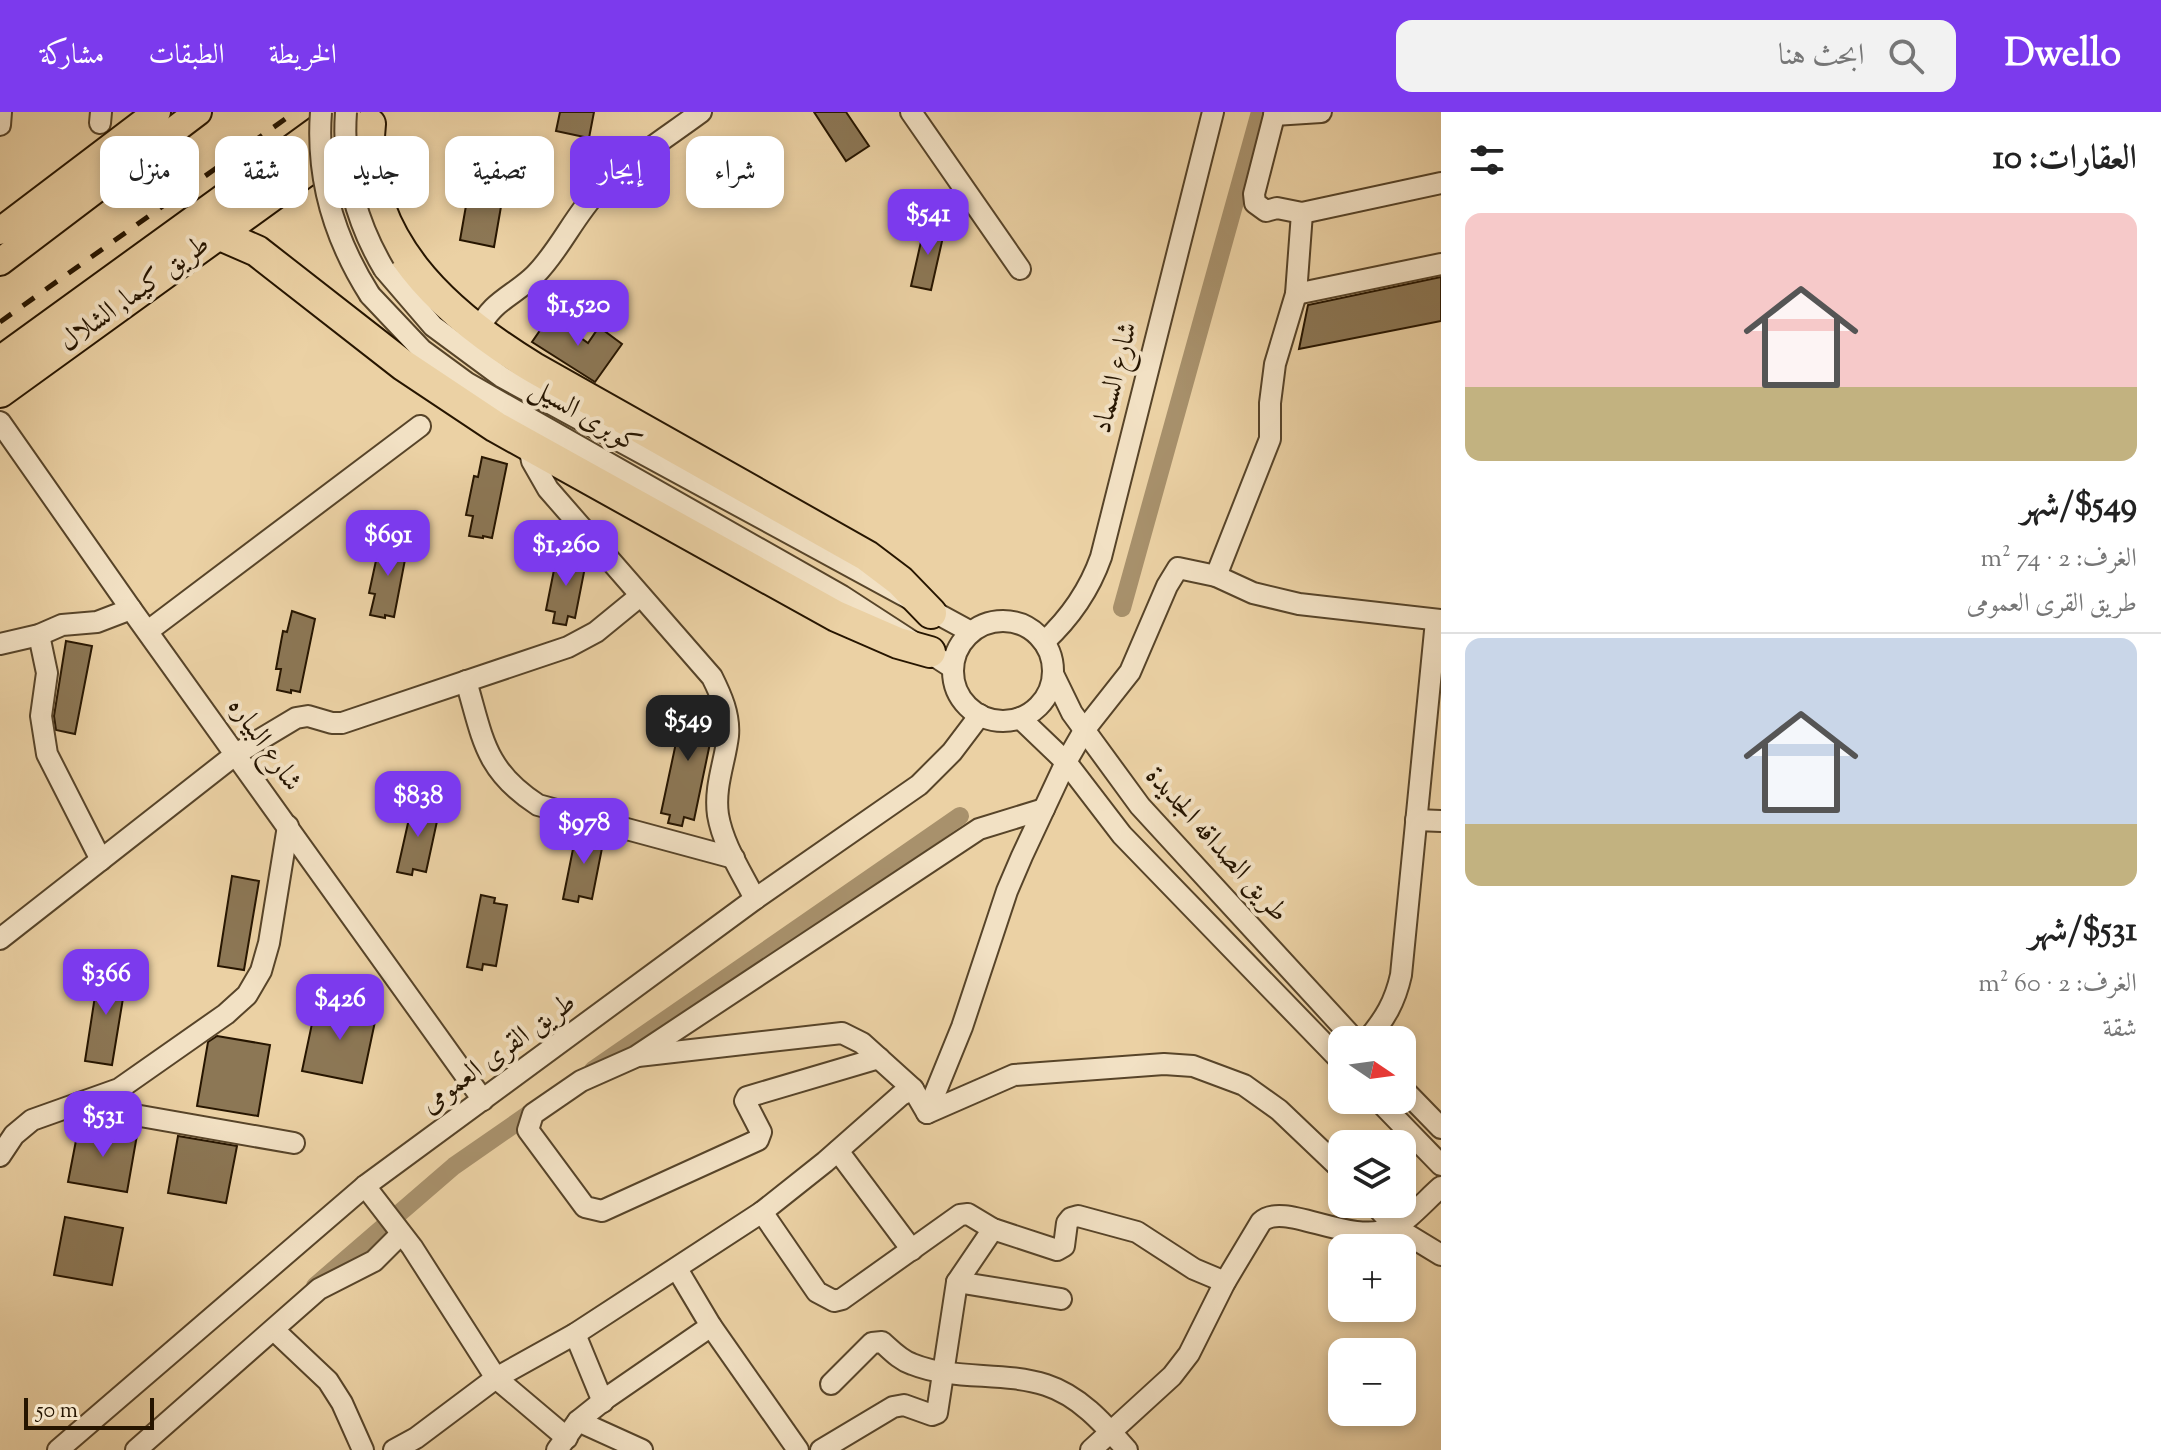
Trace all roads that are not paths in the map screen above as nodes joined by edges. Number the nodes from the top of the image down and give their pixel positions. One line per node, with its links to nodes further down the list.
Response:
1 (1, 112): 11 (street)
2 (157, 112): 14 (main road)
3 (198, 112): 16 (main road)
4 (321, 112): 36 (street, كوبرى السيل, bridge)
5 (701, 112): 20 (street)
6 (911, 112): 18 (street)
7 (1213, 112): 34 (street, شارع السماد)
8 (1321, 112): 9 (street)
9 (1275, 113): 13 (street)
10 (362, 115): 15 (highway, طريق كيما, الشلال); 20 (highway); 21 (highway, طريق كيما, الشلال); 29 (street, كوبرى السيل, bridge)
11 (0, 125)
12 (1441, 183): 13 (street)
13 (1302, 213): 19 (street)
14 (0, 231)
15 (218, 234): 22 (highway, طريق كيما, الشلال); 25 (highway)
16 (0, 262)
17 (1441, 264): 19 (street)
18 (1020, 269)
19 (1296, 294): 26 (street)
20 (479, 330): 29 (highway)
21 (0, 362)
22 (0, 392)
23 (0, 422): 28 (street, شارع البياره)
24 (420, 426): 31 (street)
25 (528, 443): 27 (street); 36 (highway)
26 (1216, 576): 30 (street); 41 (street)
27 (640, 596): 38 (street); 48 (street)
28 (131, 609): 31 (street, شارع البياره); 33 (street)
29 (931, 613): 32 (street, كوبرى السيل)
30 (1438, 620): 45 (street)
31 (148, 631): 42 (street, شارع البياره)
32 (971, 632): 34 (street); 36 (street)
33 (39, 635): 35 (street); 49 (street)
34 (1044, 642): 37 (street)
35 (0, 644)
36 (942, 660): 39 (street)
37 (1053, 674): 40 (street); 41 (street, طريق الصداقه الجديدة)
38 (466, 681): 42 (street); 48 (street)
39 (980, 715): 40 (street); 50 (street, طريق القرى العمومى)
40 (1020, 718): 43 (street, طريق الصداقه الجديدة)
41 (1085, 729): 43 (street); 52 (street, طريق الصداقه الجديدة)
42 (236, 754): 47 (street, شارع البياره); 49 (street)
43 (1066, 762): 44 (street); 54 (street, طريق الصداقه الجديدة)
44 (1044, 809): 55 (street); 61 (street)
45 (1416, 820): 46 (street); 53 (street)
46 (1441, 821)
47 (288, 826): 59 (street, شارع البياره); 60 (street)
48 (734, 858): 50 (street)
49 (101, 860): 51 (street)
50 (755, 899): 59 (street, طريق القرى العمومى)
51 (0, 939)
52 (1342, 1026)
53 (1380, 1026)
54 (1328, 1048)
55 (635, 1057): 56 (street); 56 (street)
56 (879, 1058): 57 (street)
57 (913, 1089): 61 (street); 65 (street)
58 (1416, 1099): 63 (street)
59 (483, 1100): 70 (street, طريق القرى العمومى)
60 (78, 1105): 64 (street); 66 (street)
61 (927, 1113): 67 (street)
62 (1392, 1114): 68 (street)
63 (1437, 1116)
64 (294, 1143)
65 (838, 1151): 71 (street); 76 (street)
66 (0, 1156)
67 (1328, 1157)
68 (1441, 1165)
69 (1441, 1187): 73 (street)
70 (368, 1191): 75 (street); 92 (street, طريق القرى العمومى)
71 (762, 1212): 76 (street); 78 (street)
72 (1387, 1218): 73 (street)
73 (1395, 1227): 77 (street); 80 (street)
74 (993, 1229): 76 (street); 79 (street); 80 (street)
75 (399, 1231): 83 (street); 86 (street)
76 (912, 1250)
77 (1441, 1255)
78 (677, 1269): 82 (street); 84 (street)
79 (957, 1282): 81 (street); 85 (street)
80 (1225, 1282): 89 (street)
81 (1061, 1299)
82 (711, 1326): 88 (street); 97 (street)
83 (274, 1330): 93 (street); 94 (street)
84 (575, 1334): 86 (street); 88 (street)
85 (945, 1373): 87 (street); 89 (street); 98 (street)
86 (496, 1378): 90 (street); 91 (street)
87 (831, 1384)
88 (603, 1402): 90 (street)
89 (1111, 1431): 99 (street); 100 (street)
90 (567, 1436): 96 (street)
91 (419, 1444): 95 (street)
92 (58, 1450)
93 (136, 1450)
94 (363, 1450)
95 (394, 1450)
96 (642, 1450)
97 (798, 1450)
98 (821, 1450)
99 (1091, 1450)
100 (1127, 1450)

